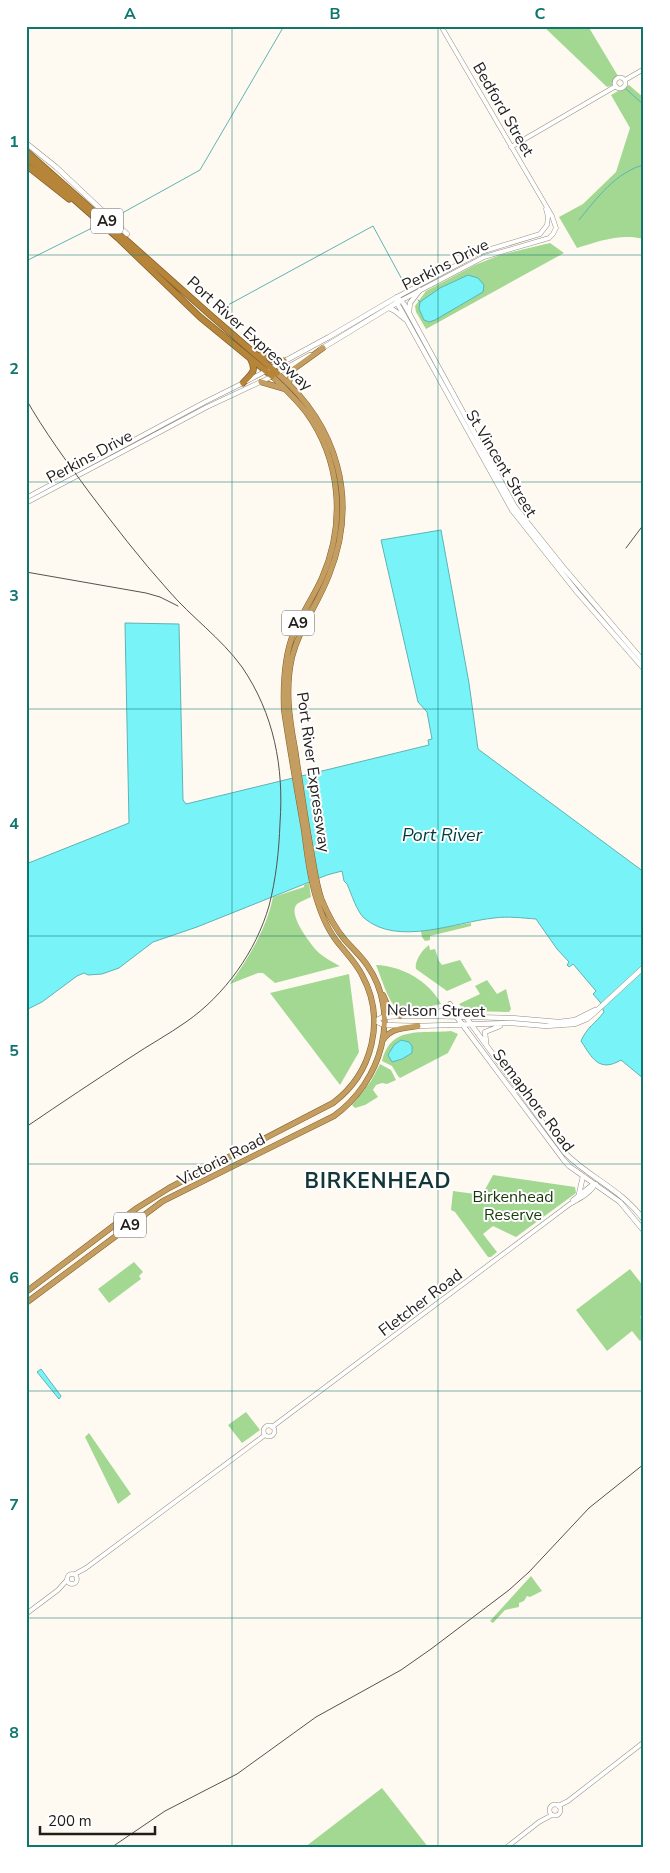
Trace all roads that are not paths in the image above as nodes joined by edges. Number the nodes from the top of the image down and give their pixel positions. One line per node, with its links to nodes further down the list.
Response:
1 (441, 26): 6 (street, Bedford Street)
2 (644, 69): 3 (street)
3 (625, 80): 4 (street); 4 (street)
4 (616, 86): 6 (street)
5 (26, 143): 13 (main road)
6 (511, 147): 11 (street, Bedford Street)
7 (26, 151): 10 (highway, Port River Expressway / A9)
8 (26, 157): 10 (highway, Port River Expressway / A9)
9 (26, 165): 12 (highway)
10 (45, 170): 12 (highway, Port River Expressway / A9); 14 (highway, Port River Expressway / A9)
11 (544, 205): 15 (street, Perkins Drive); 16 (street, Perkins Drive)
12 (111, 231): 21 (highway, Port River Expressway / A9)
13 (127, 234): 14 (highway)
14 (166, 276): 19 (highway, Port River Expressway / A9)
15 (420, 290): 16 (street, Perkins Drive); 18 (main road)
16 (399, 300): 17 (main road, Perkins Drive); 18 (main road, St Vincent Street); 22 (main road, Perkins Drive)
17 (388, 308): 18 (main road); 20 (main road, Perkins Drive)
18 (407, 317): 31 (main road, St Vincent Street); 32 (main road, St Vincent Street)
19 (235, 336): 22 (highway); 23 (highway, Port River Expressway / A9)
20 (323, 348): 24 (main road, Perkins Drive); 26 (highway)
21 (250, 358): 23 (highway, Port River Expressway / A9); 27 (highway)
22 (284, 361): 23 (main road, Perkins Drive)
23 (269, 369): 24 (highway, Port River Expressway / A9); 27 (street, Perkins Drive)
24 (275, 375): 25 (street, Perkins Drive); 26 (highway, Port River Expressway / A9); 28 (highway, Port River Expressway / A9)
25 (262, 382): 28 (highway); 30 (street, Perkins Drive)
26 (289, 383): 33 (highway, Port River Expressway / A9)
27 (242, 384): 29 (street, Perkins Drive)
28 (286, 389): 33 (highway, Port River Expressway / A9)
29 (26, 498)
30 (26, 503)
31 (644, 662)
32 (644, 669)
33 (290, 733): 34 (highway, Port River Expressway / A9)
34 (321, 906): 35 (highway, Port River Expressway / A9); 44 (highway, Port River Expressway / A9)
35 (366, 964): 39 (highway, Port River Expressway / A9); 40 (highway)
36 (644, 967): 38 (main road, Nelson Street)
37 (450, 1004): 41 (main road)
38 (598, 1008): 43 (main road, Nelson Street); 45 (main road, Nelson Street)
39 (383, 1015): 40 (main road, Nelson Street); 44 (main road, Nelson Street); 46 (highway, Victoria Road / A9)
40 (400, 1016): 41 (main road, Nelson Street)
41 (433, 1016): 42 (main road, Nelson Street)
42 (456, 1016): 43 (main road, Nelson Street); 48 (main road, Semaphore Road)
43 (465, 1016): 47 (main road, Semaphore Road)
44 (375, 1021): 46 (main road, Nelson Street); 57 (highway, Victoria Road / A9)
45 (512, 1023): 47 (main road, Nelson Street); 51 (main road)
46 (384, 1024): 49 (main road, Nelson Street); 50 (highway, Victoria Road / A9)
47 (471, 1024): 48 (main road, Nelson Street); 51 (main road, Semaphore Road)
48 (462, 1025): 49 (main road, Nelson Street); 52 (main road, Semaphore Road)
49 (418, 1026): 50 (highway)
50 (382, 1040): 58 (highway, Victoria Road / A9)
51 (487, 1044): 53 (main road, Semaphore Road)
52 (583, 1176): 54 (main road, Semaphore Road); 55 (main road)
53 (602, 1181): 54 (street, Fletcher Road); 59 (main road, Semaphore Road)
54 (595, 1184): 55 (street, Fletcher Road); 56 (street, Fletcher Road); 60 (main road, Semaphore Road)
55 (579, 1194): 56 (street, Fletcher Road)
56 (570, 1204): 63 (street, Fletcher Road)
57 (137, 1208): 58 (highway); 61 (highway, A9)
58 (143, 1215): 62 (highway, Victoria Road / A9)
59 (644, 1220)
60 (644, 1231)
61 (26, 1292)
62 (26, 1303)
63 (274, 1428): 64 (street); 64 (street)
64 (265, 1433): 65 (street)
65 (76, 1576): 66 (street); 66 (street)
66 (69, 1582): 67 (street)
67 (26, 1614)
68 (644, 1742): 69 (street)
69 (559, 1808): 70 (street); 70 (street)
70 (551, 1814): 71 (street)
71 (507, 1847)

